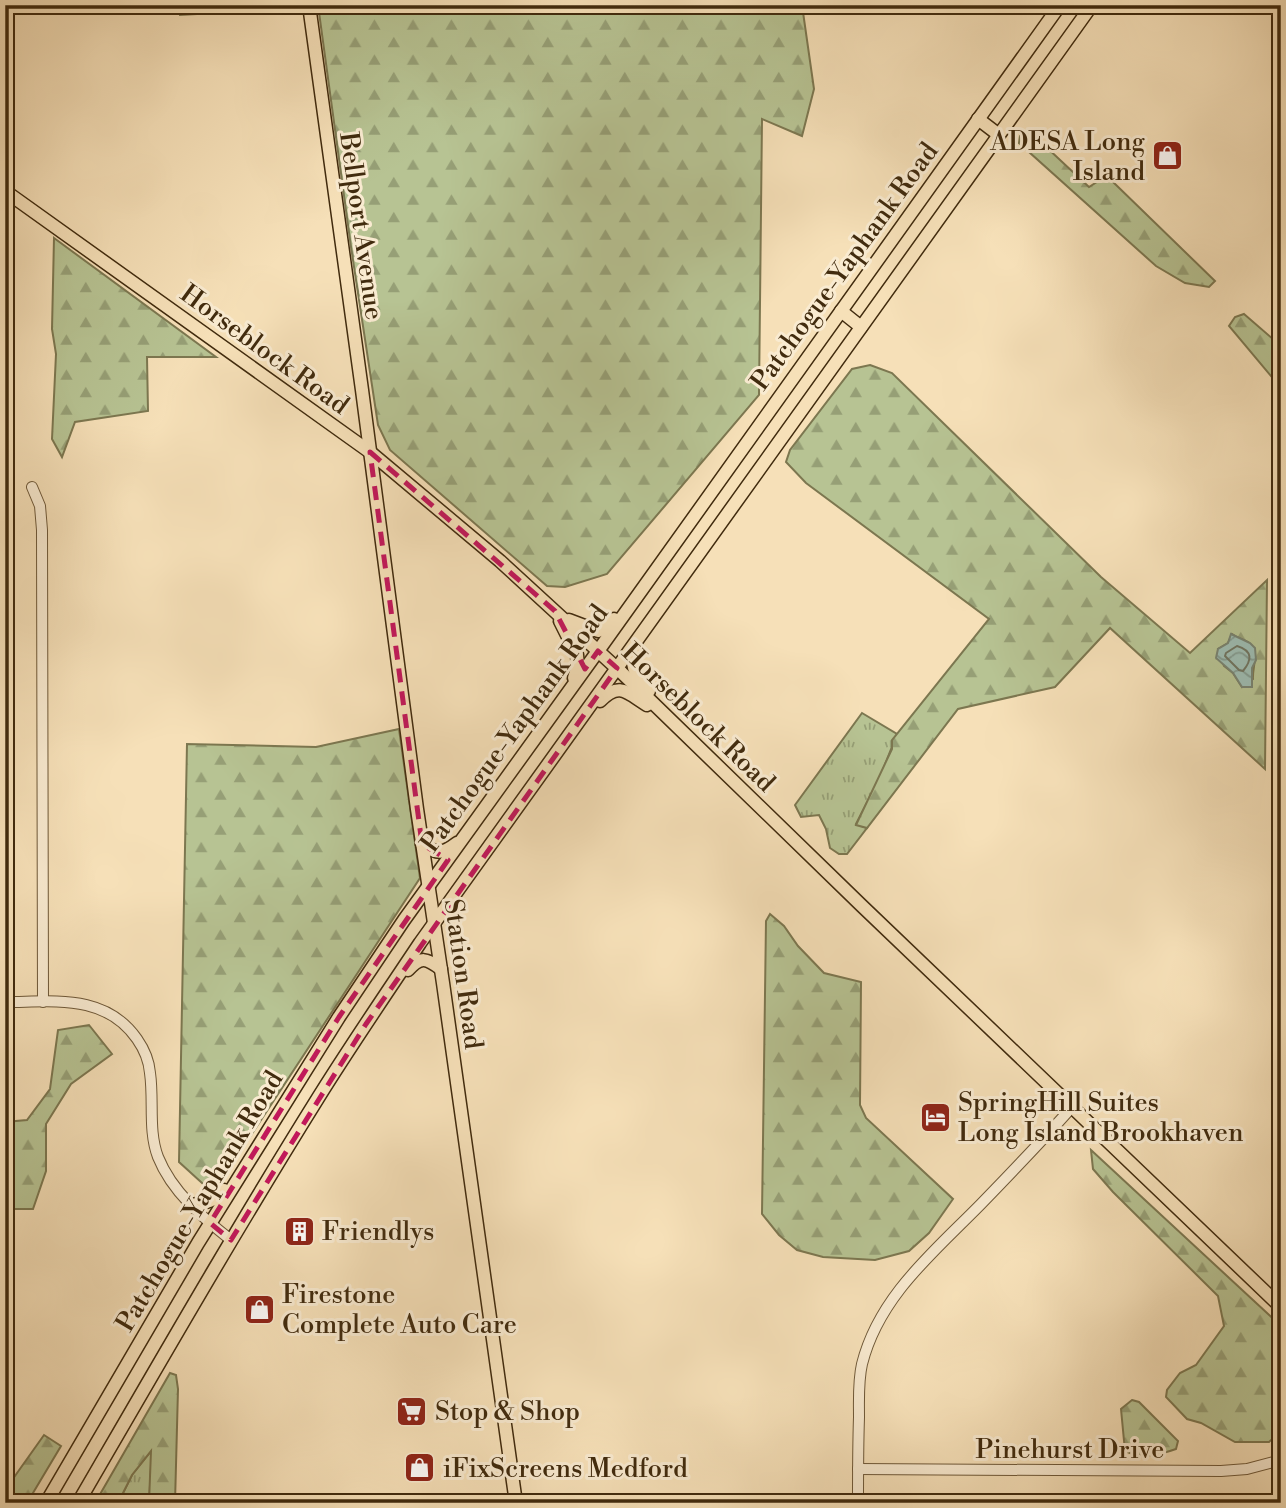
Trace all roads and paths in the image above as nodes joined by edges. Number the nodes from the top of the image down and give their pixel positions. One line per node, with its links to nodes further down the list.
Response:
1 (309, 5): 9 (main road, Bellport Avenue)
2 (1060, 5): 4 (main road, Patchogue-Yaphank Road)
3 (1092, 5): 5 (main road, Patchogue-Yaphank Road)
4 (978, 119): 5 (main road); 7 (main road, Patchogue-Yaphank Road)
5 (999, 135): 8 (main road, Patchogue-Yaphank Road)
6 (5, 191): 9 (main road, Horseblock Road)
7 (841, 311): 8 (main road); 11 (main road, Patchogue-Yaphank Road)
8 (861, 327): 13 (main road, Patchogue-Yaphank Road)
9 (370, 452): 12 (main road, Horseblock Road); 20 (main road, Station Road)
10 (32, 487): 26 (street)
11 (635, 599): 12 (main road); 14 (main road, Patchogue-Yaphank Road)
12 (557, 613): 14 (main road, Horseblock Road); 16 (main road)
13 (636, 641): 15 (main road, Patchogue-Yaphank Road); 17 (main road)
14 (598, 651): 15 (main road, Horseblock Road); 16 (main road, Patchogue-Yaphank Road)
15 (617, 668): 17 (main road, Horseblock Road); 18 (main road, Patchogue-Yaphank Road)
16 (568, 692): 19 (main road, Patchogue-Yaphank Road)
17 (668, 718): 18 (main road); 27 (main road, Horseblock Road)
18 (578, 723): 22 (main road, Patchogue-Yaphank Road)
19 (463, 839): 20 (main road); 21 (main road, Patchogue-Yaphank Road)
20 (422, 844): 21 (main road, Station Road)
21 (429, 886): 22 (main road, Station Road); 28 (main road, Patchogue-Yaphank Road)
22 (434, 923): 23 (main road, Station Road); 24 (main road, Patchogue-Yaphank Road)
23 (441, 969): 24 (main road); 37 (main road, Station Road)
24 (384, 996): 31 (main road, Patchogue-Yaphank Road)
25 (5, 1002): 26 (street)
26 (44, 1002): 29 (street)
27 (1072, 1107): 32 (main road, Horseblock Road); 34 (street)
28 (247, 1163): 29 (main road); 30 (main road, Patchogue-Yaphank Road)
29 (191, 1205): 30 (street)
30 (210, 1223): 31 (street); 35 (main road, Patchogue-Yaphank Road)
31 (231, 1240): 36 (main road, Patchogue-Yaphank Road)
32 (1281, 1307)
33 (1281, 1460): 34 (street, Pinehurst Drive)
34 (858, 1469): 38 (street)
35 (46, 1503)
36 (78, 1503)
37 (516, 1503)
38 (858, 1503)

